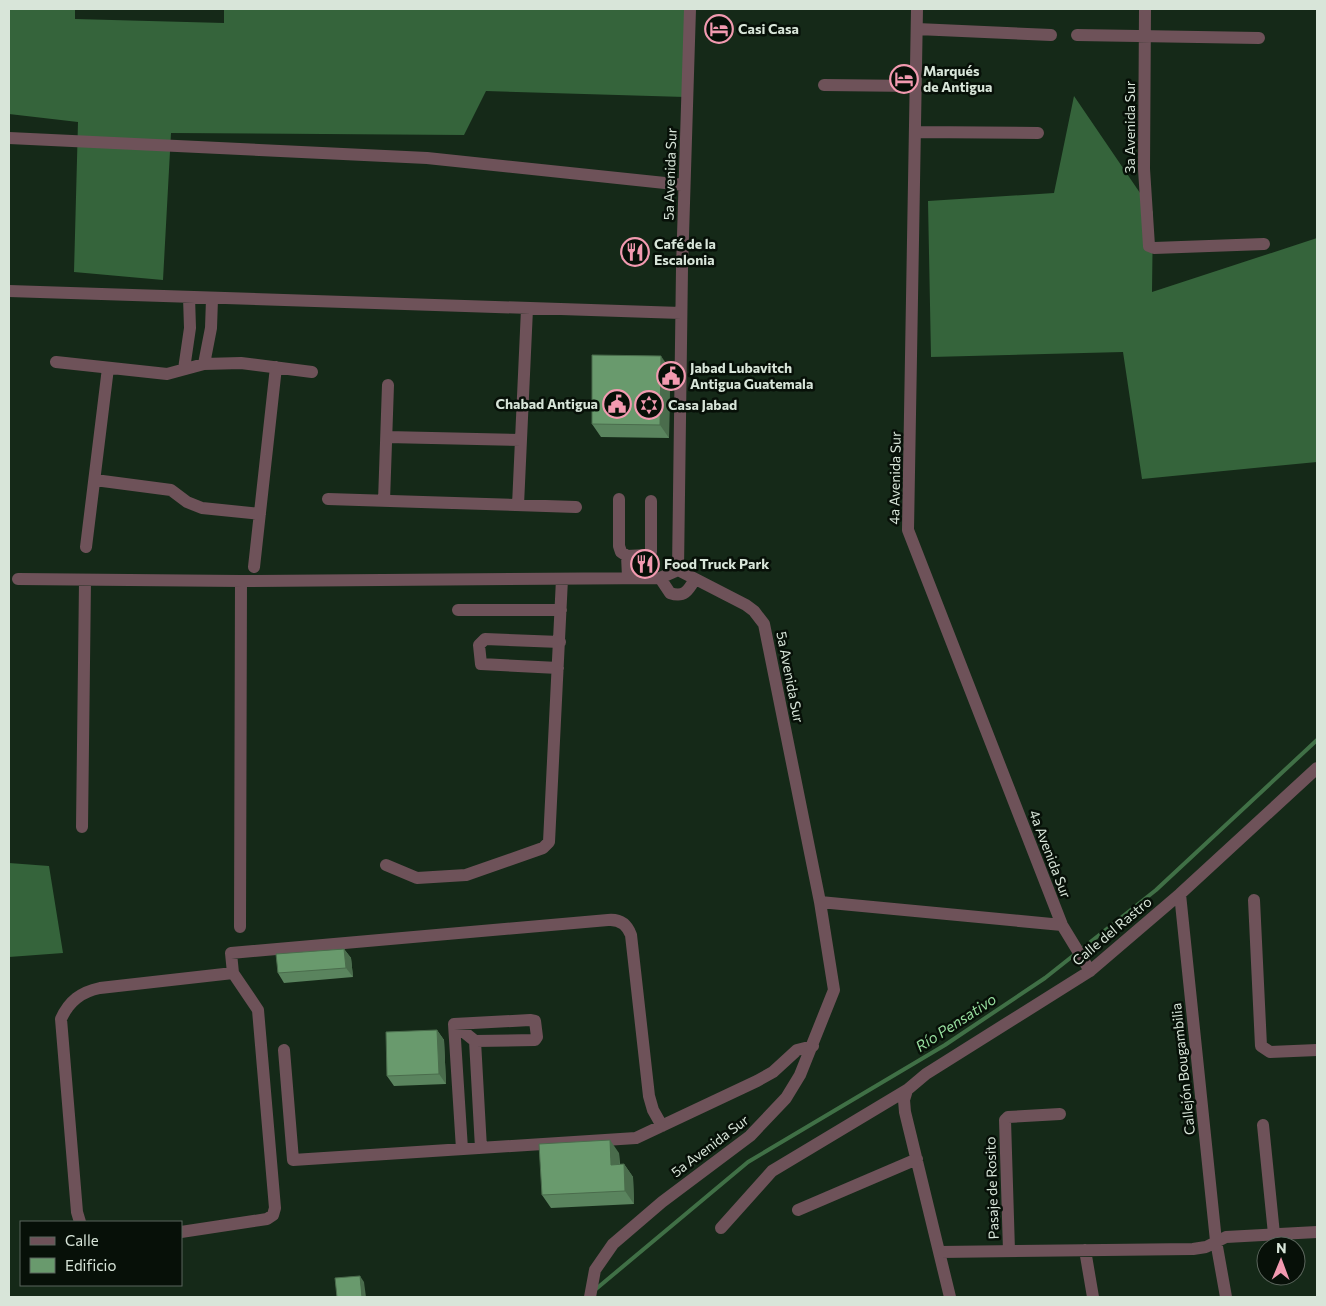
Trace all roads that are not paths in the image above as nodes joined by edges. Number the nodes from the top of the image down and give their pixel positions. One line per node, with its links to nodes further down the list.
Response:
1 (690, 9): 14 (street, 5a Avenida Sur)
2 (917, 9): 4 (street, 4a Avenida Sur)
3 (1145, 9): 7 (street, 3a Avenida Sur)
4 (917, 30): 5 (street); 10 (street, 4a Avenida Sur)
5 (1051, 35)
6 (1077, 35): 7 (street)
7 (1146, 36): 8 (street); 15 (street, 3a Avenida Sur)
8 (1259, 38)
9 (824, 85): 10 (street)
10 (916, 86): 11 (street, 4a Avenida Sur)
11 (915, 132): 12 (street); 59 (street, 4a Avenida Sur)
12 (1038, 133)
13 (9, 138): 14 (street)
14 (684, 185): 20 (street, 5a Avenida Sur)
15 (1264, 244)
16 (9, 291): 17 (street)
17 (189, 297): 18 (street); 24 (street)
18 (212, 299): 19 (street); 22 (street)
19 (527, 309): 20 (street); 29 (street)
20 (681, 313): 41 (street, 5a Avenida Sur)
21 (56, 362): 23 (street)
22 (204, 364): 24 (street); 25 (street)
23 (108, 368): 24 (street); 30 (street)
24 (184, 368)
25 (276, 368): 26 (street); 37 (street)
26 (312, 372)
27 (388, 385): 28 (street)
28 (386, 437): 29 (street); 33 (street)
29 (521, 440): 35 (street)
30 (95, 480): 37 (street); 38 (street)
31 (328, 499): 33 (street)
32 (619, 499): 39 (street)
33 (384, 501): 35 (street)
34 (651, 501): 39 (street)
35 (518, 505): 36 (street)
36 (576, 507)
37 (260, 514): 40 (street)
38 (86, 547)
39 (627, 556): 42 (street)
40 (254, 567)
41 (678, 570): 43 (street); 46 (street, 5a Avenida Sur)
42 (628, 577): 43 (street); 45 (street)
43 (660, 578): 46 (street)
44 (18, 579): 47 (street)
45 (562, 579): 48 (street); 50 (street)
46 (695, 579): 58 (street, 5a Avenida Sur)
47 (85, 581): 48 (street); 54 (street)
48 (241, 581): 60 (street)
49 (458, 610): 50 (street)
50 (561, 610): 51 (street)
51 (560, 642): 52 (street); 52 (street)
52 (558, 668): 55 (street)
53 (1317, 768): 56 (street, Calle del Rastro)
54 (82, 828)
55 (386, 864)
56 (1180, 894): 61 (street, Calle del Rastro); 81 (street, Callejón Bougambilia)
57 (1254, 900): 67 (street)
58 (820, 902): 59 (street); 65 (street, 5a Avenida Sur)
59 (1060, 919): 61 (street, 4a Avenida Sur)
60 (240, 927)
61 (1087, 966): 68 (street, Calle del Rastro)
62 (233, 973): 71 (street); 76 (street); 78 (street)
63 (454, 1024): 64 (street); 64 (street); 73 (street)
64 (475, 1042): 72 (street)
65 (812, 1046): 71 (street); 85 (street, 5a Avenida Sur)
66 (284, 1050): 73 (street)
67 (1317, 1050)
68 (907, 1090): 74 (street); 77 (street, Calle del Rastro)
69 (1060, 1114): 83 (street, Pasaje de Rosito)
70 (1263, 1125): 80 (street)
71 (662, 1126): 72 (street)
72 (481, 1148): 73 (street)
73 (462, 1149)
74 (917, 1159): 75 (street); 84 (street)
75 (798, 1210)
76 (80, 1221)
77 (721, 1228)
78 (182, 1232)
79 (1317, 1232): 80 (street)
80 (1274, 1234): 81 (street)
81 (1216, 1241): 82 (street); 88 (street, Callejón Bougambilia)
82 (1085, 1250): 83 (street); 87 (street)
83 (1009, 1251): 84 (street)
84 (940, 1252): 86 (street)
85 (590, 1297)
86 (950, 1297)
87 (1093, 1297)
88 (1226, 1297)

